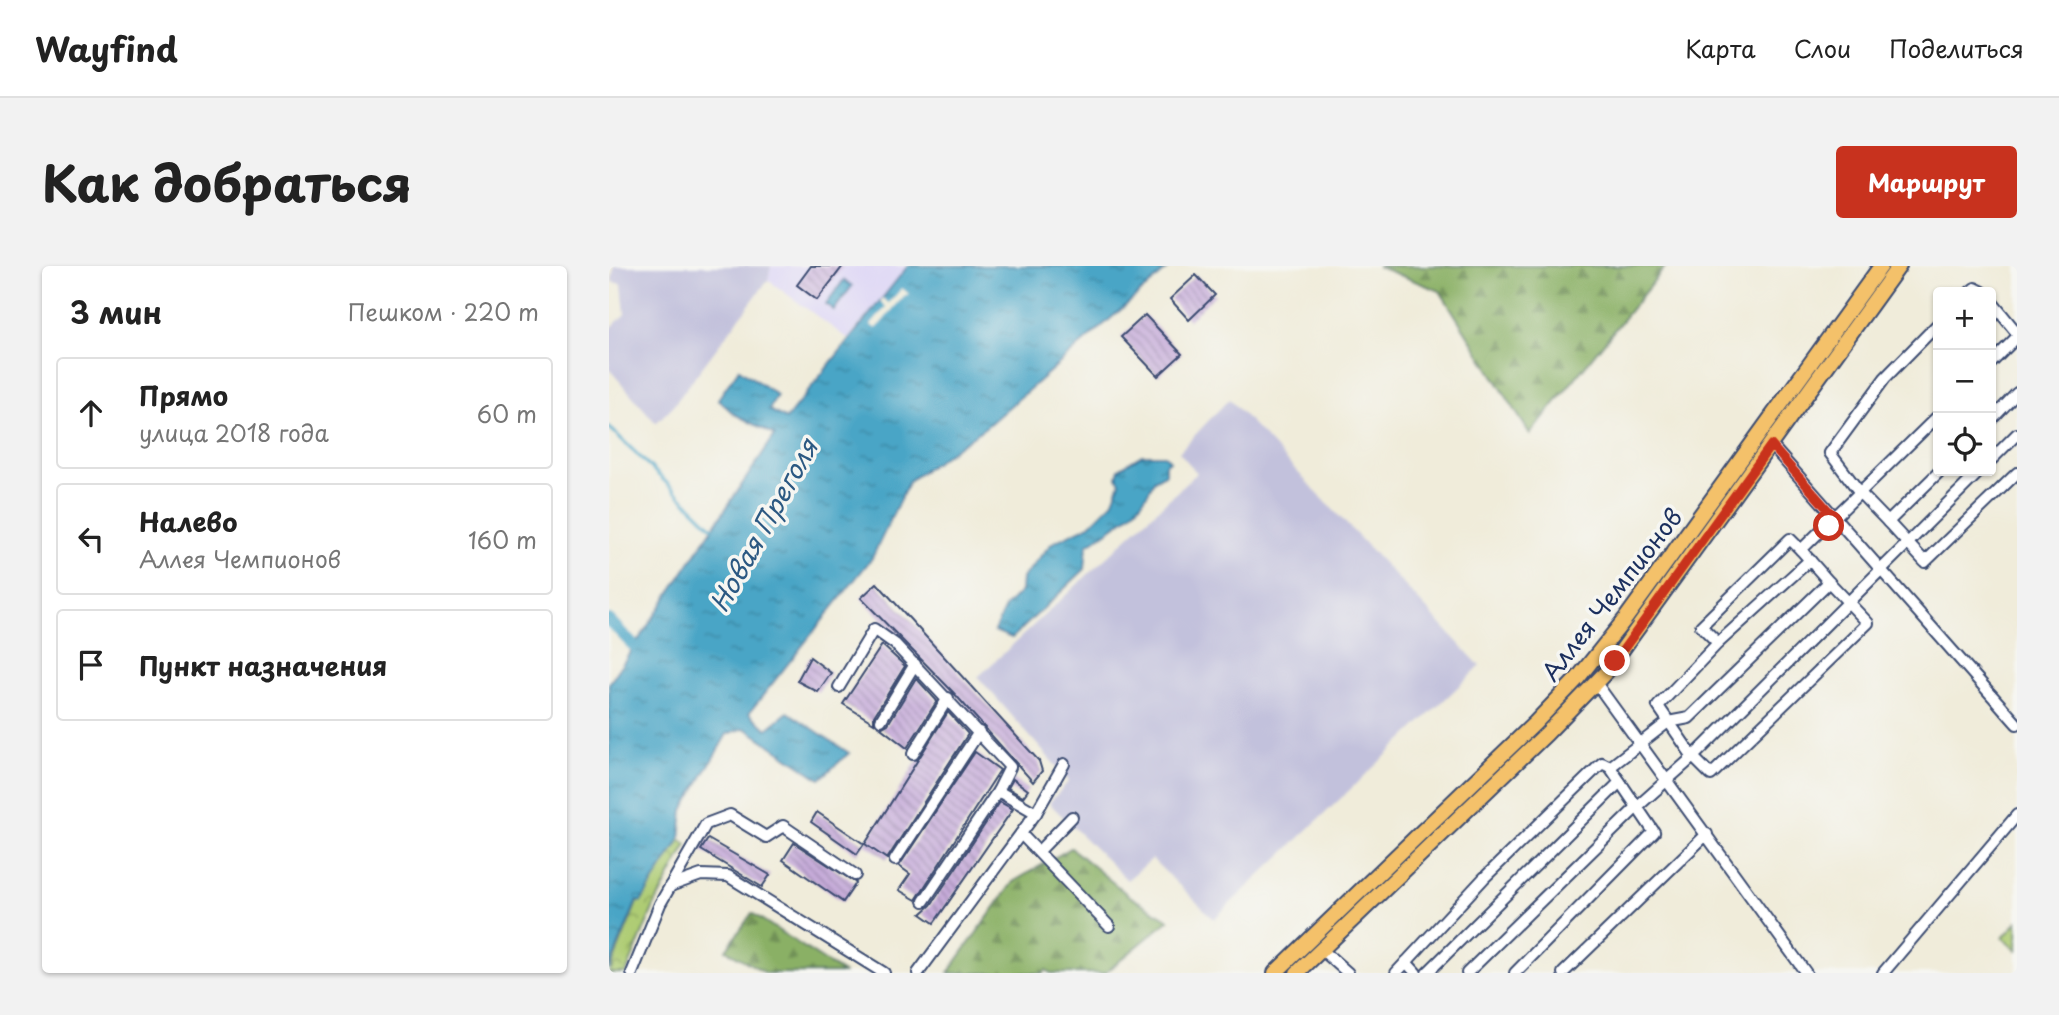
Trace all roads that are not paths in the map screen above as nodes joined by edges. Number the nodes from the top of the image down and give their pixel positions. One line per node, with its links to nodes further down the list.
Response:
1 (1881, 266): 59 (main road, Аллея Чемпионов)
2 (1899, 266): 11 (main road, Аллея Чемпионов)
3 (1996, 308): 5 (street)
4 (1933, 329): 16 (street)
5 (2017, 335): 6 (street)
6 (1996, 358)
7 (2017, 393): 8 (street)
8 (1996, 415)
9 (1933, 421): 16 (street)
10 (2017, 435): 12 (street)
11 (1771, 445): 17 (street); 27 (main road, Аллея Чемпионов)
12 (1996, 455)
13 (2017, 473): 19 (street)
14 (1935, 476): 18 (street)
15 (1974, 476): 19 (street)
16 (1861, 494): 17 (street); 18 (street)
17 (1836, 519): 20 (street); 22 (street)
18 (1888, 522): 19 (street)
19 (1906, 542): 22 (street)
20 (1801, 550): 21 (street); 25 (street)
21 (1810, 560): 23 (street); 25 (street)
22 (1879, 568): 24 (street); 32 (street)
23 (1829, 582): 24 (street); 31 (street)
24 (1849, 600): 36 (street); 36 (street)
25 (1718, 643): 31 (street)
26 (915, 664): 28 (street); 29 (street); 30 (street)
27 (1596, 683): 34 (street); 54 (main road, Аллея Чемпионов)
28 (839, 687)
29 (948, 698): 33 (street); 35 (street)
30 (881, 720)
31 (1668, 722): 34 (street); 36 (street)
32 (2017, 724)
33 (979, 732): 41 (street); 49 (street)
34 (1642, 744): 38 (street); 39 (street)
35 (913, 754)
36 (1693, 757): 39 (street)
37 (1064, 764): 43 (street)
38 (1610, 767): 40 (street); 55 (street)
39 (1667, 779): 42 (street); 47 (street)
40 (1621, 782): 42 (street); 64 (street)
41 (998, 791): 43 (street); 52 (street)
42 (1637, 806): 65 (street); 66 (street)
43 (1036, 813): 46 (street)
44 (2017, 816): 69 (street)
45 (1072, 817): 48 (street)
46 (1021, 834): 48 (street); 58 (street)
47 (1707, 834): 67 (street); 68 (street)
48 (1039, 851): 53 (street)
49 (895, 860)
50 (855, 875): 51 (street)
51 (670, 886): 56 (street); 57 (street)
52 (924, 901)
53 (1109, 926)
54 (1321, 949): 60 (main road, Аллея Чемпионов); 61 (street)
55 (1406, 962): 62 (street); 63 (street)
56 (632, 973)
57 (884, 973)
58 (918, 973)
59 (1275, 973)
60 (1297, 973)
61 (1348, 973)
62 (1396, 973)
63 (1416, 973)
64 (1427, 973)
65 (1467, 973)
66 (1515, 973)
67 (1563, 973)
68 (1806, 973)
69 (1883, 973)

